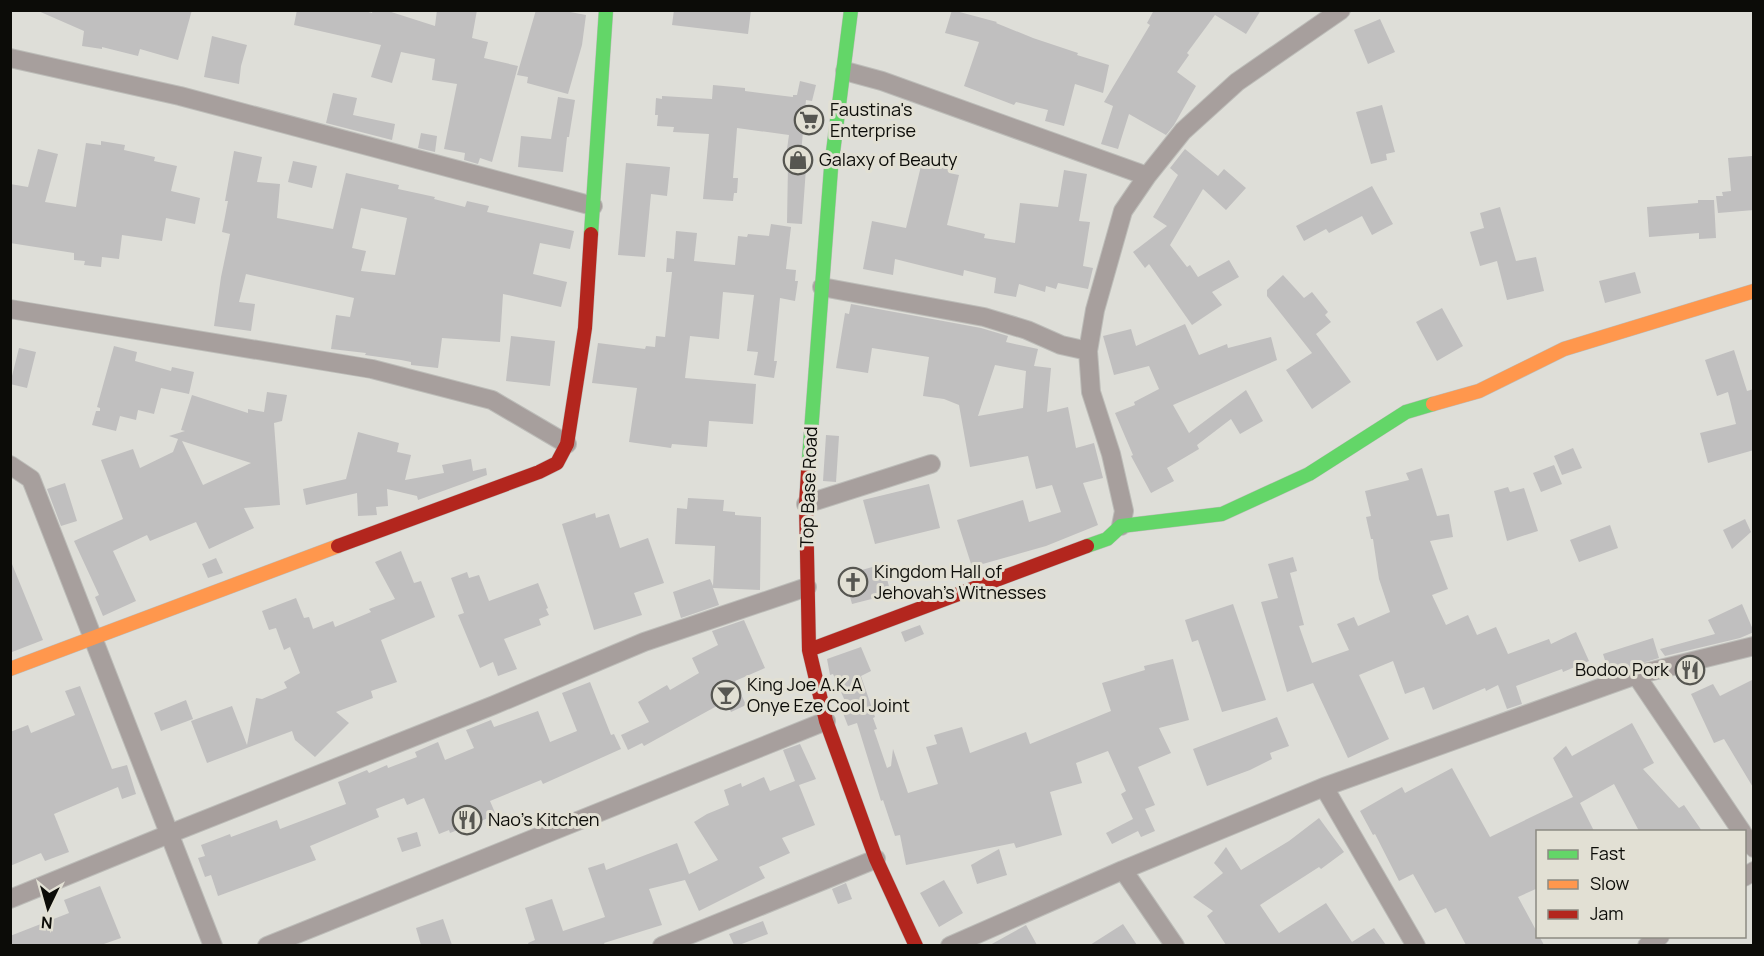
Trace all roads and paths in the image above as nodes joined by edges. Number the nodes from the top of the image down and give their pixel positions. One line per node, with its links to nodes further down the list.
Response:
1 (606, 10): 7 (street)
2 (851, 10): 5 (street, Top Base Road)
3 (1341, 10): 6 (street)
4 (10, 58): 7 (street)
5 (845, 70): 6 (street); 8 (street, Top Base Road)
6 (1147, 176): 11 (street)
7 (593, 206): 12 (street)
8 (822, 288): 11 (street); 15 (street, Top Base Road)
9 (1754, 291): 16 (street)
10 (10, 309): 12 (street)
11 (1088, 351): 16 (street)
12 (567, 444): 18 (street)
13 (931, 464): 15 (street)
14 (10, 465): 18 (street)
15 (806, 504): 17 (street, Top Base Road)
16 (1121, 526): 20 (street)
17 (807, 587): 20 (street, Top Base Road); 26 (street)
18 (93, 636): 21 (street); 26 (street)
19 (1754, 646): 22 (street)
20 (809, 650): 23 (street, Top Base Road)
21 (10, 669)
22 (1636, 675): 24 (street); 25 (street)
23 (826, 721): 27 (street, Top Base Road); 31 (street)
24 (1324, 787): 28 (street); 36 (street)
25 (1741, 830)
26 (169, 834): 29 (street); 30 (street)
27 (876, 859): 32 (street); 33 (street, Top Base Road)
28 (1123, 870): 34 (street); 35 (street)
29 (10, 899)
30 (213, 945)
31 (267, 945)
32 (662, 945)
33 (916, 945)
34 (950, 945)
35 (1174, 945)
36 (1416, 945)

